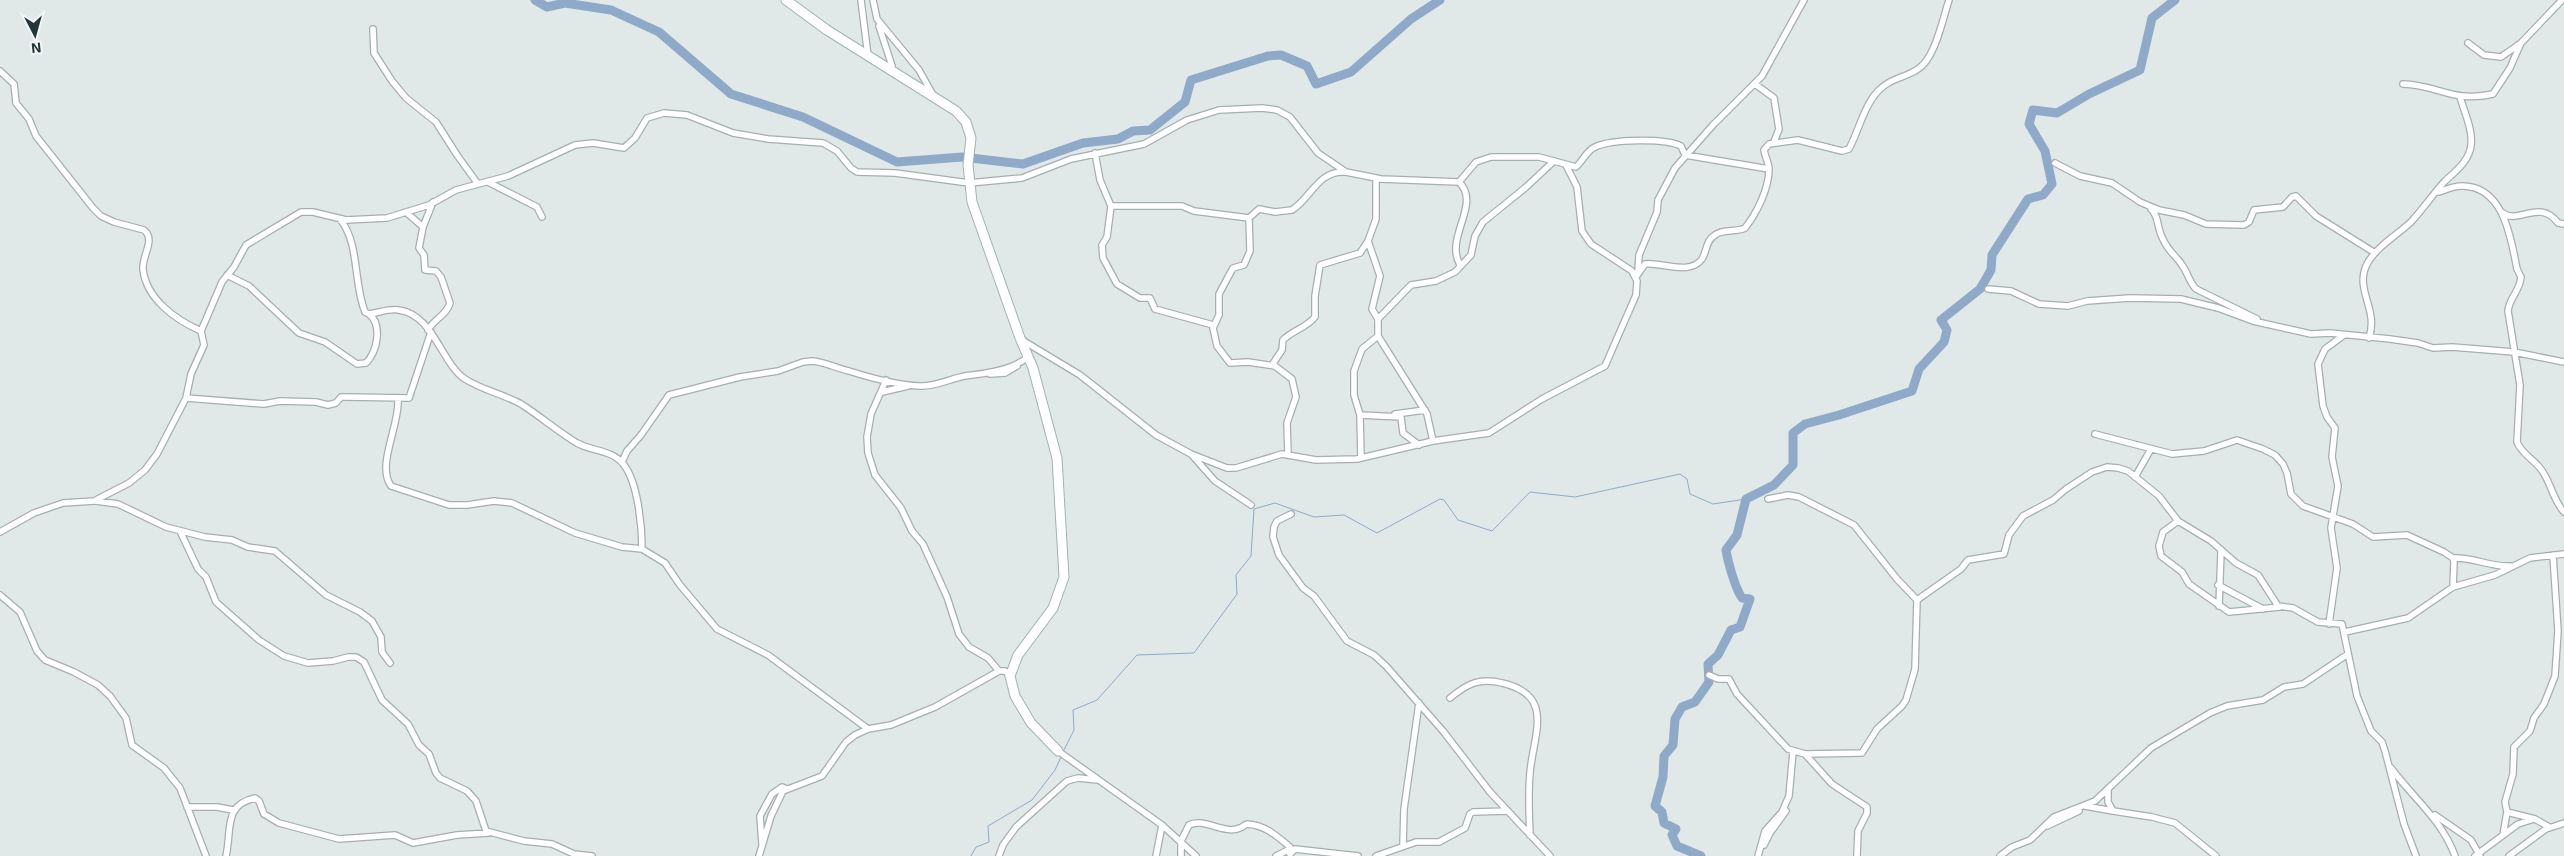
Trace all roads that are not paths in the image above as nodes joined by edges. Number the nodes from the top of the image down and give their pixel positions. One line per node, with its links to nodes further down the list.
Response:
1 (786, 0): 11 (street)
2 (861, 0): 11 (street)
3 (873, 0): 7 (street)
4 (1804, 0): 14 (street)
5 (1949, 0): 18 (street)
6 (2562, 0): 10 (street)
7 (877, 20): 12 (street); 16 (street)
8 (373, 29): 30 (street)
9 (2468, 43): 10 (street)
10 (2521, 43): 17 (street)
11 (868, 56): 12 (street)
12 (889, 68): 16 (street)
13 (0, 70): 54 (street)
14 (1755, 84): 18 (street); 20 (street)
15 (2402, 84): 17 (street)
16 (934, 97): 29 (street)
17 (2460, 97): 31 (street)
18 (1774, 142): 24 (street)
19 (1095, 153): 25 (street); 29 (street); 33 (street)
20 (1685, 155): 23 (street); 24 (street); 47 (street)
21 (1554, 161): 23 (street); 28 (street); 46 (street)
22 (2055, 163): 34 (street)
23 (1566, 165): 47 (street)
24 (1769, 169): 47 (street)
25 (1346, 172): 26 (street); 38 (street)
26 (1376, 179): 28 (street); 44 (street)
27 (488, 182): 29 (street); 30 (street); 37 (street)
28 (1458, 182): 46 (street)
29 (969, 183): 58 (street)
30 (478, 184): 32 (street)
31 (2438, 192): 36 (street); 45 (street)
32 (434, 202): 35 (street); 42 (street)
33 (1111, 206): 38 (street); 53 (street)
34 (2147, 206): 45 (street); 52 (street)
35 (407, 213): 40 (street); 42 (street)
36 (2503, 213): 41 (street); 60 (street)
37 (542, 217)
38 (1249, 218): 53 (street)
39 (340, 219): 40 (street); 43 (street); 48 (street)
40 (352, 220): 43 (street)
41 (2564, 224)
42 (423, 227): 55 (street)
43 (349, 232): 50 (street)
44 (1368, 241): 51 (street); 63 (street)
45 (2375, 253): 59 (street)
46 (1460, 265): 51 (street)
47 (1637, 274): 73 (street)
48 (227, 276): 50 (street); 54 (street)
49 (1988, 289): 52 (street)
50 (369, 314): 55 (street)
51 (1378, 319): 57 (street)
52 (2266, 324): 56 (street)
53 (1213, 325): 63 (street)
54 (201, 331): 67 (street)
55 (429, 331): 68 (street); 79 (street)
56 (2344, 335): 59 (street); 86 (street)
57 (1378, 336): 69 (street); 71 (street)
58 (1020, 338): 61 (street); 76 (street)
59 (2369, 338): 60 (street)
60 (2514, 352): 62 (street); 84 (street)
61 (1028, 357): 65 (street); 109 (street)
62 (2564, 362)
63 (1272, 365): 77 (street)
64 (886, 380): 65 (street); 66 (street); 79 (street)
65 (920, 386): 66 (street)
66 (882, 392): 107 (street)
67 (186, 398): 68 (street); 82 (street)
68 (398, 399): 90 (street)
69 (1425, 410): 70 (street); 73 (street)
70 (1386, 414): 71 (street); 74 (street)
71 (1360, 415): 78 (street)
72 (2095, 434): 75 (street)
73 (1433, 441): 74 (street)
74 (1419, 444): 78 (street)
75 (2151, 450): 80 (street); 86 (street)
76 (1191, 454): 77 (street); 83 (street)
77 (1288, 455): 78 (street)
78 (1362, 458)
79 (622, 462): 90 (street)
80 (2135, 476): 87 (street); 99 (street)
81 (1768, 499): 99 (street)
82 (94, 501): 88 (street); 89 (street)
83 (1251, 505)
84 (2564, 512)
85 (1291, 514): 111 (street)
86 (2331, 517): 94 (street); 103 (street)
87 (2178, 521): 91 (street); 100 (street)
88 (180, 531): 106 (street); 131 (street)
89 (0, 532)
90 (642, 550): 112 (street)
91 (2221, 551): 96 (street); 101 (street)
92 (2553, 554): 93 (street); 95 (street); 126 (street)
93 (2564, 554)
94 (2453, 558): 95 (street); 97 (street)
95 (2512, 566): 97 (street)
96 (2218, 586): 100 (street); 102 (street)
97 (2453, 587): 104 (street)
98 (0, 596): 120 (street)
99 (1917, 600): 115 (street)
100 (2219, 606): 102 (street)
101 (2280, 606): 102 (street); 103 (street)
102 (2263, 609)
103 (2330, 624): 104 (street)
104 (2346, 632): 105 (street)
105 (2348, 654): 116 (street); 119 (street)
106 (390, 664)
107 (999, 671): 109 (street); 112 (street)
108 (1709, 675): 114 (street)
109 (1010, 676): 113 (street)
110 (1450, 698): 132 (street)
111 (1419, 703): 125 (street); 136 (street)
112 (868, 729): 118 (street)
113 (1058, 751): 117 (street)
114 (1794, 752): 115 (street); 151 (street)
115 (1805, 754): 152 (street)
116 (2389, 765): 122 (street); 155 (street)
117 (1100, 780): 129 (street); 143 (street)
118 (786, 789): 135 (street); 135 (street)
119 (2108, 790): 121 (street); 124 (street)
120 (188, 807): 123 (street); 139 (street)
121 (2084, 807): 124 (street); 153 (street)
122 (2423, 808): 138 (street); 156 (street)
123 (233, 810): 131 (street); 140 (street)
124 (2113, 811): 154 (street)
125 (1508, 812): 132 (street); 136 (street)
126 (2507, 812): 127 (street); 133 (street)
127 (2535, 819): 130 (street); 133 (street)
128 (2564, 823): 130 (street)
129 (1162, 825): 134 (street); 144 (street)
130 (2549, 827): 157 (street)
131 (489, 833): 141 (street)
132 (1530, 835): 150 (street)
133 (2503, 835): 138 (street)
134 (1181, 841): 137 (street); 145 (street); 146 (street)
135 (762, 845): 142 (street)
136 (1403, 845): 149 (street)
137 (1290, 853): 147 (street); 148 (street)
138 (2478, 855)
139 (206, 856)
140 (226, 856)
141 (592, 856)
142 (759, 856)
143 (999, 856)
144 (1156, 856)
145 (1181, 856)
146 (1196, 856)
147 (1276, 856)
148 (1358, 856)
149 (1376, 856)
150 (1550, 856)
151 (1758, 856)
152 (1857, 856)
153 (2000, 856)
154 (2216, 856)
155 (2416, 856)
156 (2455, 856)
157 (2509, 856)

